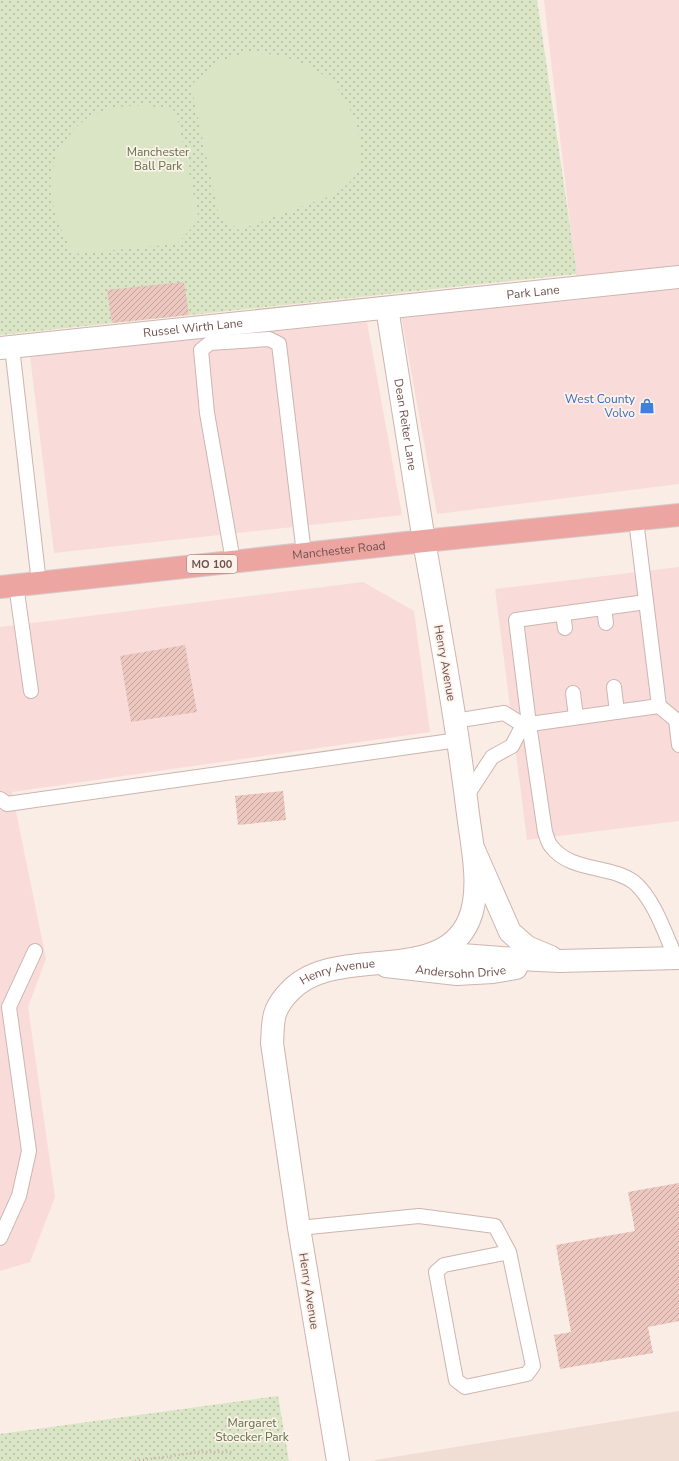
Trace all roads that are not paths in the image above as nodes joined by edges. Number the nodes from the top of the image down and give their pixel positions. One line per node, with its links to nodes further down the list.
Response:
1 (679, 277): 2 (street, Park Lane)
2 (387, 308): 3 (street, Russel Wirth Lane); 6 (street, Dean Reiter Lane)
3 (6, 348): 9 (lane)
4 (679, 515): 5 (highway, Manchester Road / MO 100)
5 (636, 520): 6 (highway, Manchester Road / MO 100); 11 (lane)
6 (424, 540): 7 (highway, Manchester Road / MO 100); 23 (street, Henry Avenue)
7 (304, 554): 8 (highway, Manchester Road / MO 100); 8 (lane)
8 (233, 561): 9 (highway, Manchester Road / MO 100)
9 (39, 583): 10 (highway, Manchester Road / MO 100)
10 (8, 586): 17 (lane)
11 (646, 602): 12 (lane); 19 (lane)
12 (604, 608): 13 (lane); 14 (lane)
13 (563, 614): 15 (lane); 22 (lane)
14 (606, 623)
15 (565, 628)
16 (614, 688): 20 (lane)
17 (31, 691)
18 (573, 694): 21 (lane)
19 (659, 706): 20 (lane); 24 (lane)
20 (617, 712): 21 (lane)
21 (576, 717): 22 (lane)
22 (526, 724): 23 (lane); 25 (lane); 30 (lane)
23 (457, 730): 25 (street, Henry Avenue); 26 (lane)
24 (679, 744)
25 (466, 797): 27 (street, Henry Avenue)
26 (0, 798)
27 (472, 846): 29 (street, Henry Avenue); 31 (street, Andersohn Drive)
28 (35, 951): 34 (lane)
29 (436, 953): 31 (street, Andersohn Drive); 32 (street, Henry Avenue)
30 (678, 958): 31 (street, Andersohn Drive)
31 (559, 961): 32 (street, Andersohn Drive)
32 (362, 964): 33 (street, Henry Avenue)
33 (299, 1228): 35 (lane); 36 (street, Henry Avenue)
34 (0, 1238)
35 (508, 1252): 35 (lane)
36 (338, 1461)

